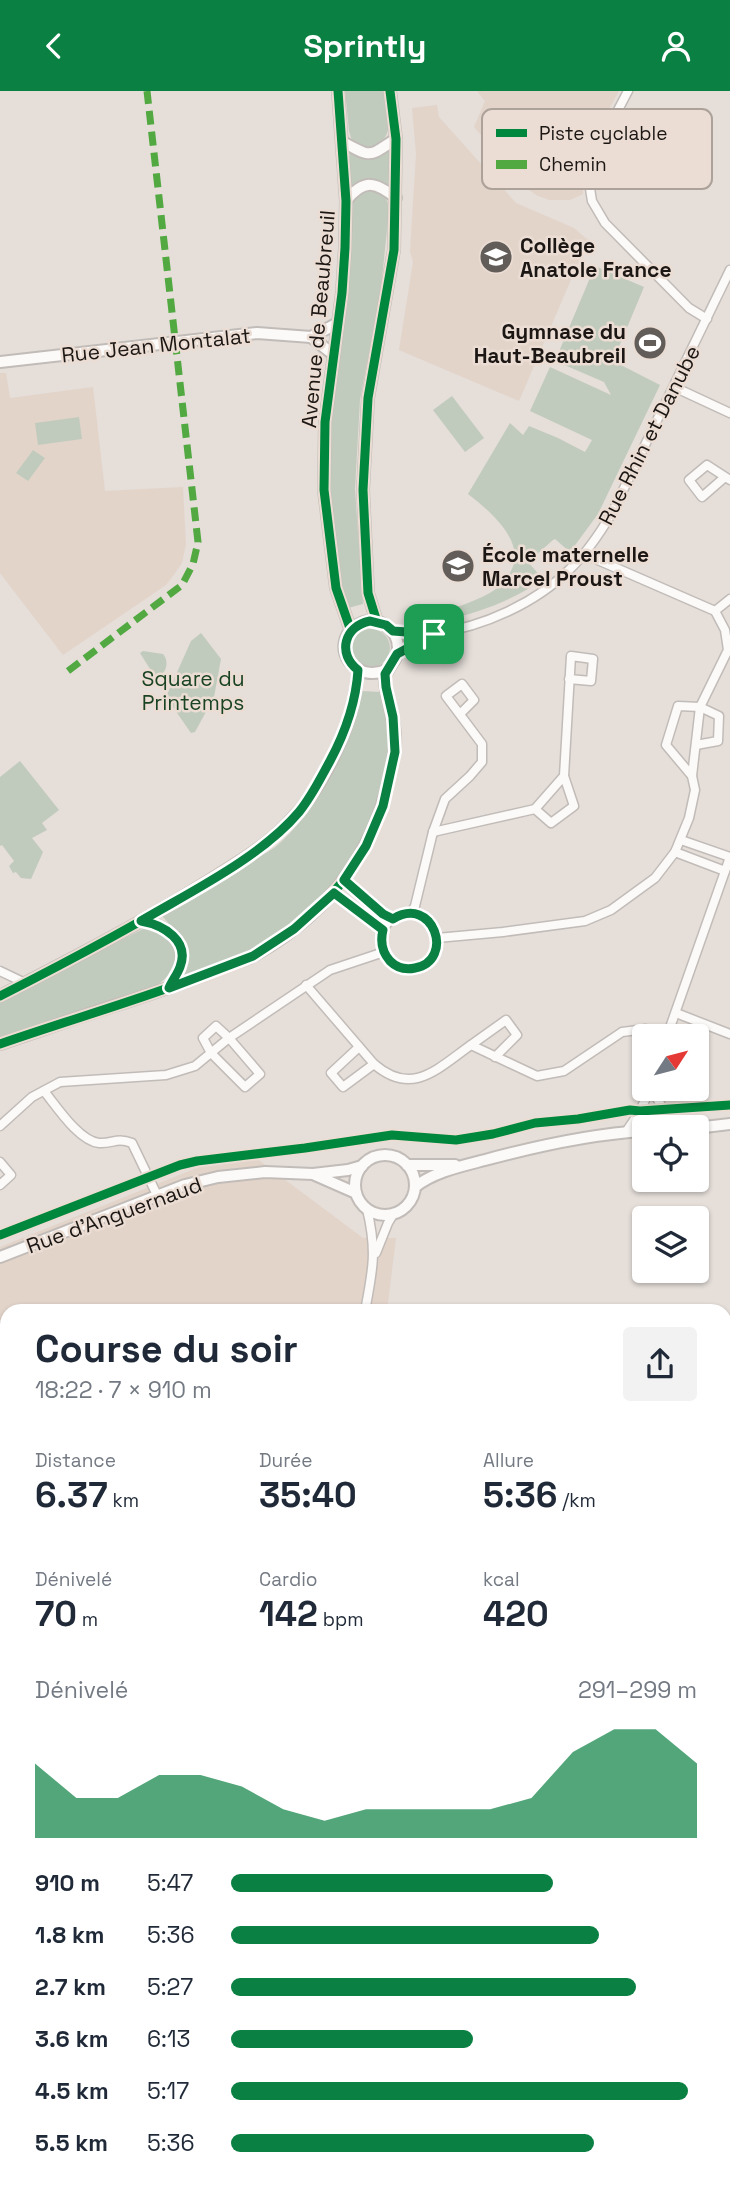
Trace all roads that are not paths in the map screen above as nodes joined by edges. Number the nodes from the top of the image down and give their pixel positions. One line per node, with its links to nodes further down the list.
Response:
1 (338, 91): 6 (main road, Avenue de Beaubreuil)
2 (390, 91): 5 (main road)
3 (628, 91): 4 (street)
4 (619, 109)
5 (396, 139): 6 (main road); 8 (main road)
6 (343, 142): 9 (main road, Avenue de Beaubreuil)
7 (590, 189): 11 (street)
8 (396, 198): 9 (main road, Avenue de Beaubreuil); 21 (main road)
9 (346, 201): 12 (main road, Avenue de Beaubreuil)
10 (730, 270): 11 (street, Rue Rhin et Danube)
11 (707, 319): 16 (street, Rue Rhin et Danube)
12 (338, 323): 13 (main road); 14 (main road, Avenue de Beaubreuil)
13 (312, 337): 14 (main road); 15 (main road, Rue Jean Montalat)
14 (334, 355): 22 (main road, Avenue de Beaubreuil)
15 (0, 362)
16 (674, 387): 17 (street); 18 (street, Rue Rhin et Danube)
17 (730, 413)
18 (584, 554): 20 (street); 24 (street, Rue Rhin et Danube)
19 (730, 599): 20 (street)
20 (715, 611): 29 (street)
21 (377, 622): 22 (main road); 23 (main road)
22 (351, 631): 27 (main road, Avenue de Beaubreuil)
23 (393, 631): 24 (street, Rue Rhin et Danube); 25 (main road)
24 (434, 634): 25 (street, Rue Rhin et Danube)
25 (397, 654): 26 (main road)
26 (387, 669): 27 (main road); 40 (main road)
27 (358, 670): 44 (main road, Avenue de Beaubreuil)
28 (569, 679): 32 (street)
29 (701, 707): 31 (street); 31 (street); 33 (street)
30 (460, 715): 35 (street)
31 (695, 744): 33 (street)
32 (564, 776): 34 (street); 34 (street)
33 (692, 776): 36 (street)
34 (535, 809): 35 (street)
35 (433, 832): 42 (street)
36 (681, 840): 37 (street); 38 (street)
37 (676, 852): 39 (street); 46 (street)
38 (730, 857): 39 (street)
39 (724, 871): 53 (street)
40 (344, 880): 41 (main road); 43 (street)
41 (334, 893): 45 (street); 51 (main road)
42 (411, 913): 43 (street); 46 (street)
43 (393, 919): 45 (street)
44 (141, 921): 49 (main road, Avenue de Beaubreuil); 51 (main road)
45 (383, 930): 47 (street)
46 (437, 938): 47 (street)
47 (384, 952): 50 (street)
48 (0, 971): 49 (street)
49 (25, 983): 52 (main road, Avenue de Beaubreuil)
50 (306, 985): 57 (street); 60 (street)
51 (169, 988): 58 (main road)
52 (0, 996)
53 (676, 1013): 54 (street); 56 (street)
54 (671, 1024)
55 (632, 1031): 62 (street)
56 (730, 1034)
57 (229, 1038): 61 (street); 61 (street); 61 (street)
58 (0, 1044)
59 (471, 1045): 62 (street); 62 (street); 63 (street)
60 (359, 1047): 63 (street); 63 (street)
61 (211, 1053): 64 (street)
62 (495, 1057)
63 (374, 1064)
64 (44, 1091): 72 (street); 81 (street)
65 (645, 1101): 69 (street)
66 (658, 1101): 68 (street)
67 (730, 1105): 68 (street)
68 (663, 1109): 69 (street); 70 (street)
69 (640, 1111): 74 (street); 81 (street)
70 (669, 1115)
71 (730, 1124): 73 (main road)
72 (0, 1126)
73 (709, 1126)
74 (625, 1132): 75 (main road, Rue d'Anguernaud); 78 (main road, Rue d'Anguernaud)
75 (632, 1132)
76 (0, 1162): 82 (street)
77 (407, 1165): 78 (main road, Rue d'Anguernaud); 79 (main road, Rue d'Anguernaud); 83 (main road)
78 (465, 1165): 83 (main road, Rue d'Anguernaud)
79 (362, 1166): 80 (main road, Rue d'Anguernaud); 84 (main road)
80 (313, 1174): 84 (main road, Rue d'Anguernaud); 85 (main road, Rue d'Anguernaud)
81 (149, 1178): 85 (street); 88 (street)
82 (0, 1185)
83 (415, 1187): 87 (main road, Rue d'Anguernaud)
84 (356, 1193): 86 (main road)
85 (157, 1195): 89 (main road, Rue d'Anguernaud)
86 (367, 1209): 87 (main road); 90 (street)
87 (394, 1213): 90 (street)
88 (0, 1235)
89 (0, 1257)
90 (374, 1259): 91 (street)
91 (366, 1304)

